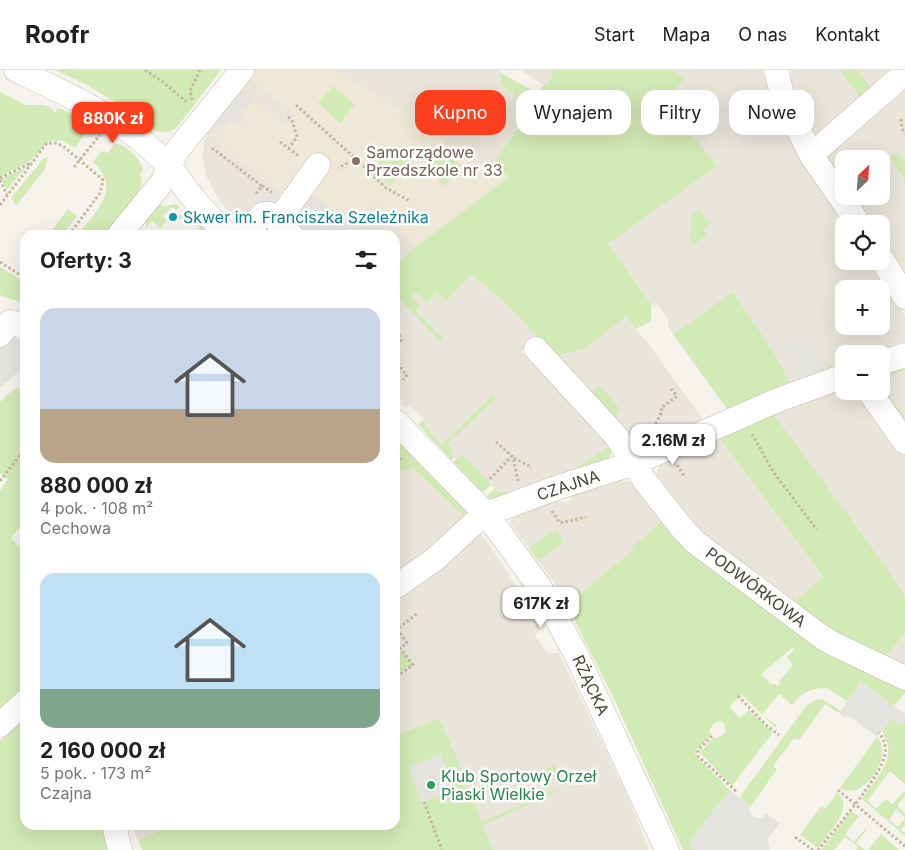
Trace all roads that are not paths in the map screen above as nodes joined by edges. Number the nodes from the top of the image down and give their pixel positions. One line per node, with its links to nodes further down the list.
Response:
1 (16, 70): 7 (street)
2 (242, 70): 7 (street)
3 (776, 70): 5 (street)
4 (905, 73): 5 (street)
5 (811, 155): 8 (street)
6 (318, 166): 9 (street)
7 (170, 167): 10 (street); 11 (street)
8 (853, 215)
9 (284, 228): 12 (street)
10 (128, 230)
11 (222, 230)
12 (248, 230)
13 (888, 270): 14 (street)
14 (905, 297)
15 (20, 325): 16 (street)
16 (0, 335)
17 (536, 349): 24 (street, PODWÓRKOWA)
18 (905, 355): 19 (street)
19 (890, 360)
20 (835, 379): 24 (street, CZAJNA)
21 (875, 400): 23 (street)
22 (400, 426): 25 (street, RŻĄCKA)
23 (905, 442)
24 (634, 463): 25 (street, CZAJNA); 27 (street, PODWÓRKOWA)
25 (486, 514): 26 (street, CZAJNA); 32 (street, RŻĄCKA)
26 (400, 584)
27 (905, 678)
28 (20, 707): 29 (street)
29 (0, 725)
30 (115, 830): 31 (street)
31 (120, 850)
32 (667, 850)

